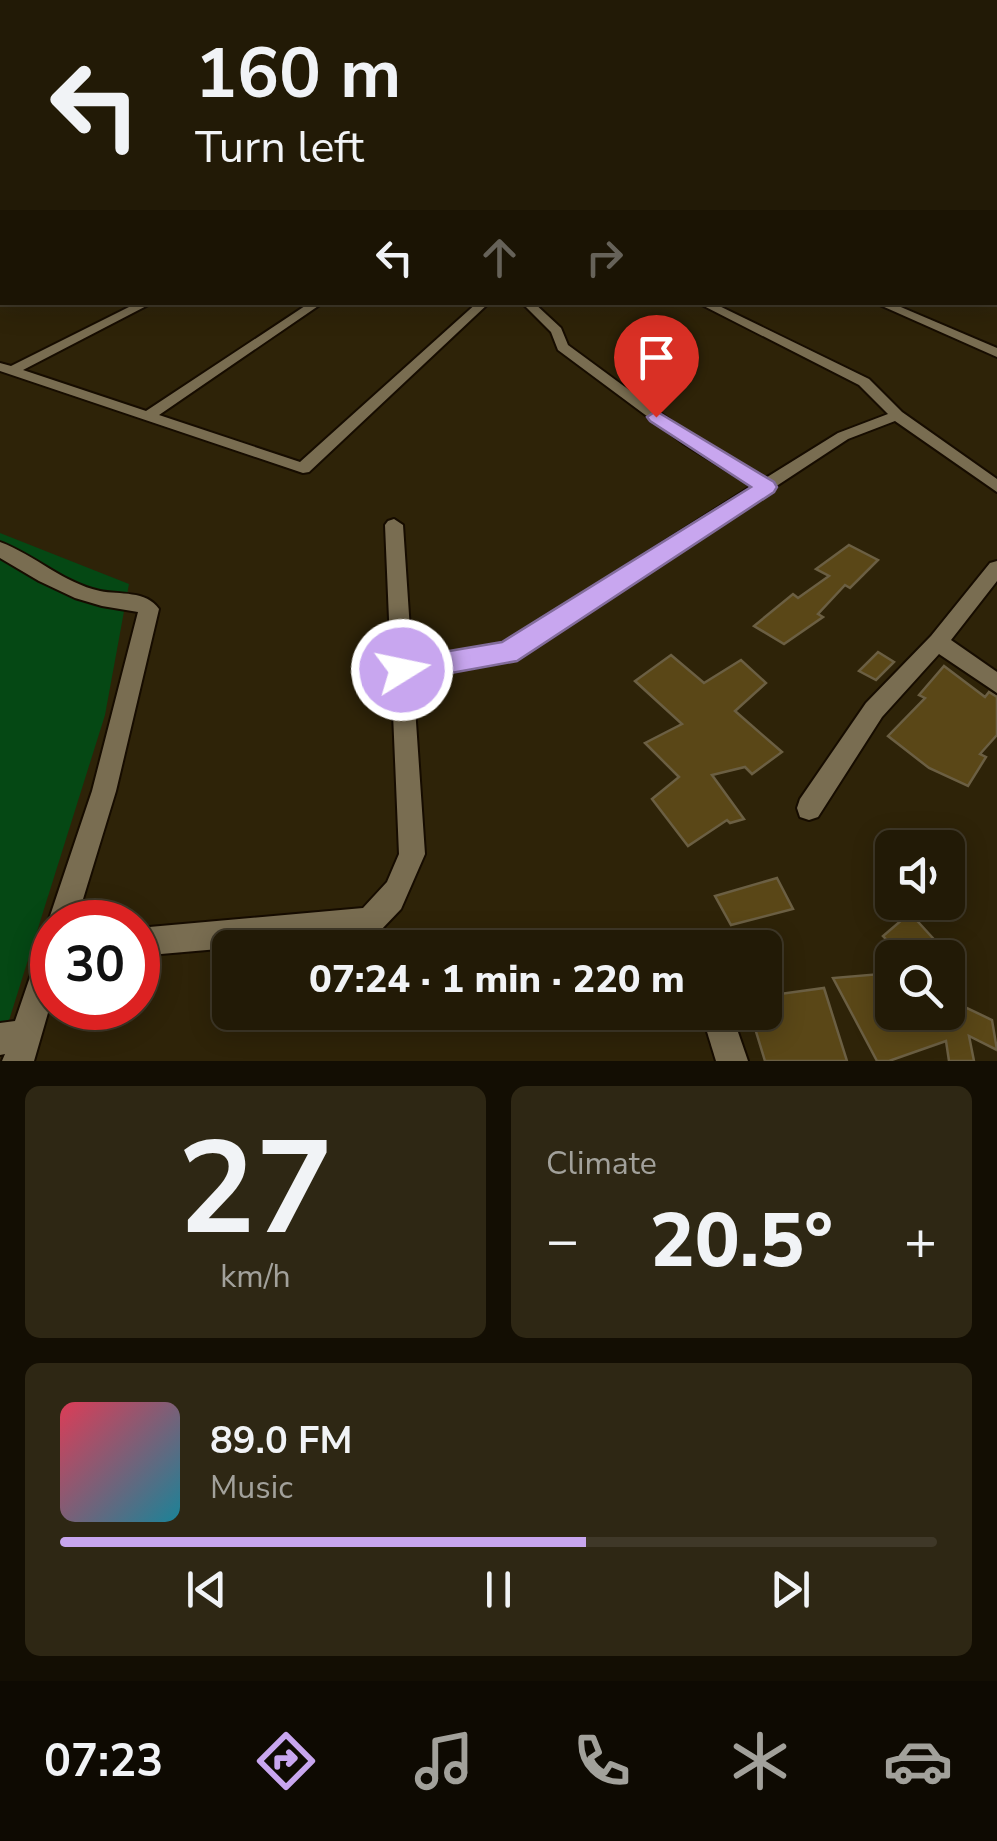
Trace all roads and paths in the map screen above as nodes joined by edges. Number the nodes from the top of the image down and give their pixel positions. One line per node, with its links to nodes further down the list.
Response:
1 (143, 305): 8 (street)
2 (314, 305): 10 (street)
3 (481, 305): 10 (street)
4 (529, 305): 11 (street)
5 (707, 305): 9 (street)
6 (885, 305): 7 (street)
7 (997, 353)
8 (6, 369): 10 (street)
9 (897, 415): 11 (street); 12 (street)
10 (148, 416)
11 (766, 487): 17 (street)
12 (997, 487)
13 (394, 525): 17 (street)
14 (0, 549): 20 (street)
15 (997, 568): 16 (street)
16 (938, 642): 18 (street); 19 (street)
17 (402, 670): 21 (street)
18 (997, 684)
19 (809, 808)
20 (69, 900)
21 (160, 940)
22 (30, 1006): 24 (street)
23 (722, 1030): 25 (street)
24 (14, 1045)
25 (732, 1061)

